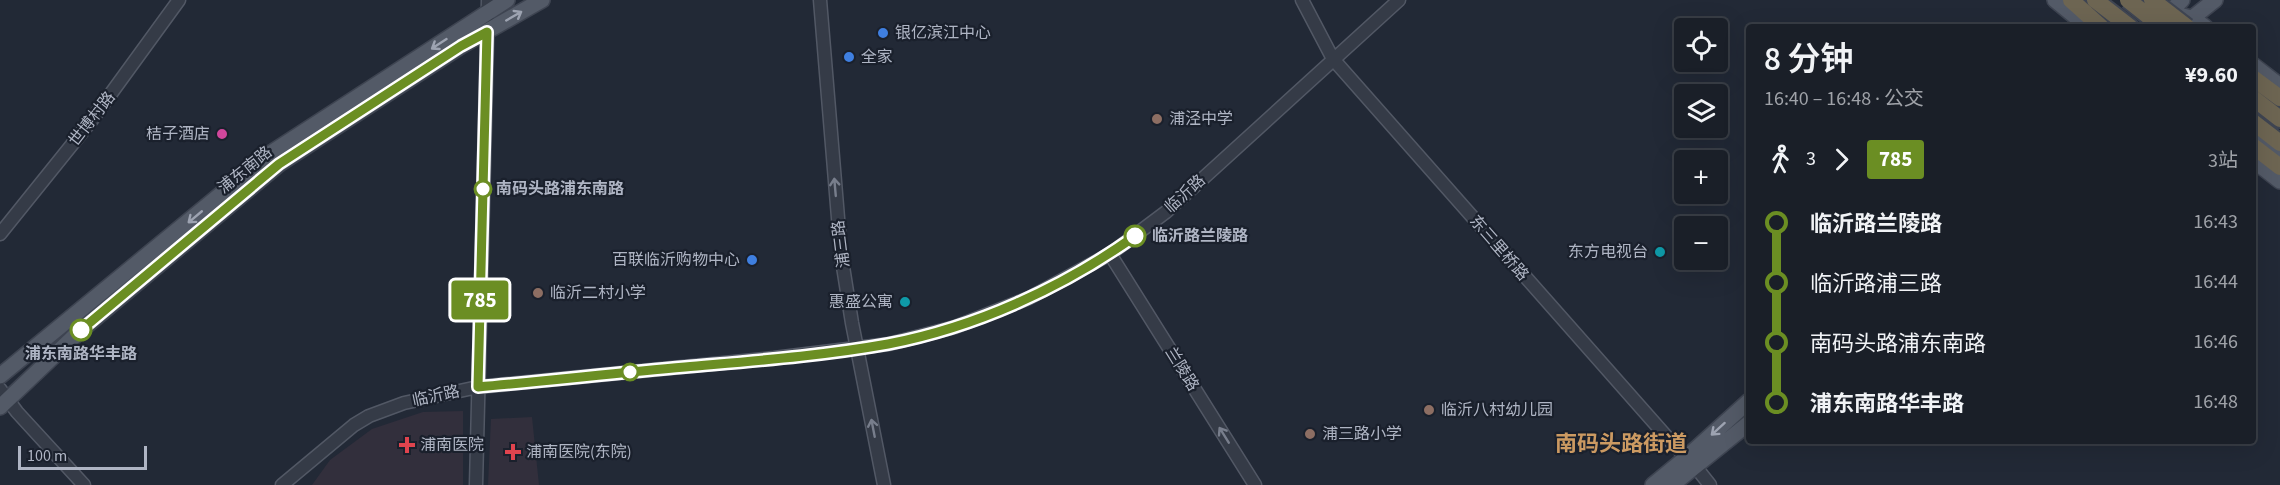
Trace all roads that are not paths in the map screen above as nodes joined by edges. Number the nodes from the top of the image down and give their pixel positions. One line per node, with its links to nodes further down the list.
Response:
1 (179, 0): 40 (street, 世博村路)
2 (507, 0): 14 (main road, 浦东南路)
3 (542, 0): 22 (main road, 浦东南路, one-way to 3)
4 (820, 0): 42 (street, 浦三路, one-way to 4)
5 (1302, 0): 23 (street, 东三里桥路)
6 (1399, 0): 23 (street, 临沂路)
7 (2055, 0): 16 (main road)
8 (2071, 0): 17 (highway)
9 (2095, 0): 18 (highway)
10 (2128, 0): 15 (highway, bridge)
11 (2152, 0): 15 (main road); 20 (highway, bridge)
12 (2182, 0): 15 (main road)
13 (2215, 0): 21 (main road)
14 (488, 6): 22 (street); 43 (main road, 浦东南路, one-way to 43)
15 (2165, 20): 19 (main road)
16 (2084, 24)
17 (2098, 24)
18 (2126, 24)
19 (2186, 24)
20 (2189, 24)
21 (2192, 24)
22 (487, 32): 44 (street); 45 (main road, 浦东南路)
23 (1333, 59): 41 (street, 临沂路); 48 (street, 东三里桥路)
24 (2256, 67): 26 (main road)
25 (2256, 80): 28 (highway)
26 (2280, 86)
27 (2256, 94): 30 (main road)
28 (2280, 98)
29 (2256, 100): 31 (highway)
30 (2280, 113)
31 (2280, 119)
32 (2256, 124): 34 (highway)
33 (2256, 137): 36 (main road)
34 (2280, 143)
35 (2256, 148): 38 (highway)
36 (2280, 154)
37 (2256, 162): 39 (main road)
38 (2280, 167)
39 (2280, 181)
40 (0, 234)
41 (1110, 254): 42 (street, 临沂路); 53 (street, 兰陵路, one-way to 41)
42 (857, 349): 44 (street, 临沂路); 52 (street, 浦三路, one-way to 42)
43 (0, 376)
44 (478, 387): 50 (street, 临沂路); 51 (street)
45 (3, 398): 49 (street)
46 (1746, 404): 48 (main road, one-way to 48)
47 (1746, 425): 48 (main road)
48 (1691, 461): 54 (main road); 55 (main road); 56 (street, 东三里桥路)
49 (84, 485)
50 (282, 485)
51 (476, 485)
52 (885, 485)
53 (1255, 485)
54 (1653, 485)
55 (1672, 485)
56 (1710, 485)

